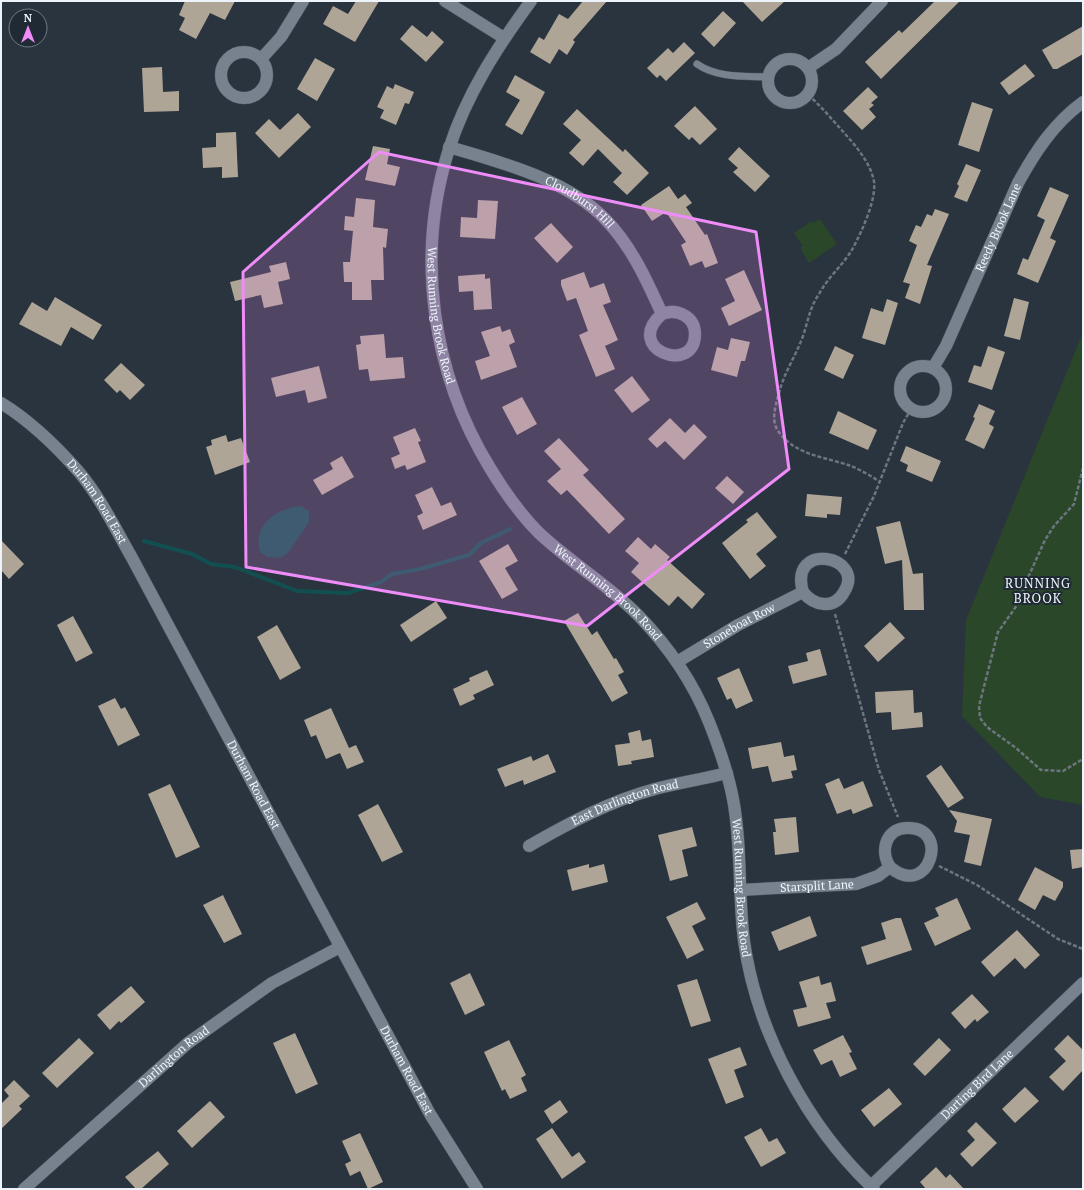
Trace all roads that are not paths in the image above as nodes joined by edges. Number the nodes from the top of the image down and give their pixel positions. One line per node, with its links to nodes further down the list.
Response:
1 (303, 1): 6 (street)
2 (446, 1): 5 (street)
3 (531, 1): 5 (street, West Running Brook Road)
4 (882, 1): 8 (street)
5 (504, 38): 11 (street, West Running Brook Road)
6 (261, 59)
7 (697, 64): 9 (lane)
8 (808, 68): 9 (street); 9 (street)
9 (768, 77)
10 (1083, 102): 13 (street, Reedy Brook Lane)
11 (449, 147): 12 (street, Cloudburst Hill); 16 (street, West Running Brook Road)
12 (662, 314)
13 (933, 368): 13 (street)
14 (1, 403): 21 (street, Durham Road East)
15 (803, 592): 15 (street); 16 (street, Stoneboat Row)
16 (677, 662): 17 (street, West Running Brook Road)
17 (727, 773): 18 (street, East Darlington Road); 20 (street, West Running Brook Road)
18 (529, 846)
19 (890, 867): 19 (street); 20 (street, Starsplit Lane)
20 (740, 890): 23 (street, West Running Brook Road)
21 (340, 947): 24 (street, Darlington Road); 25 (street, Durham Road East)
22 (1083, 983): 23 (street, Darting Bird Lane)
23 (873, 1187)
24 (24, 1189)
25 (477, 1189)

